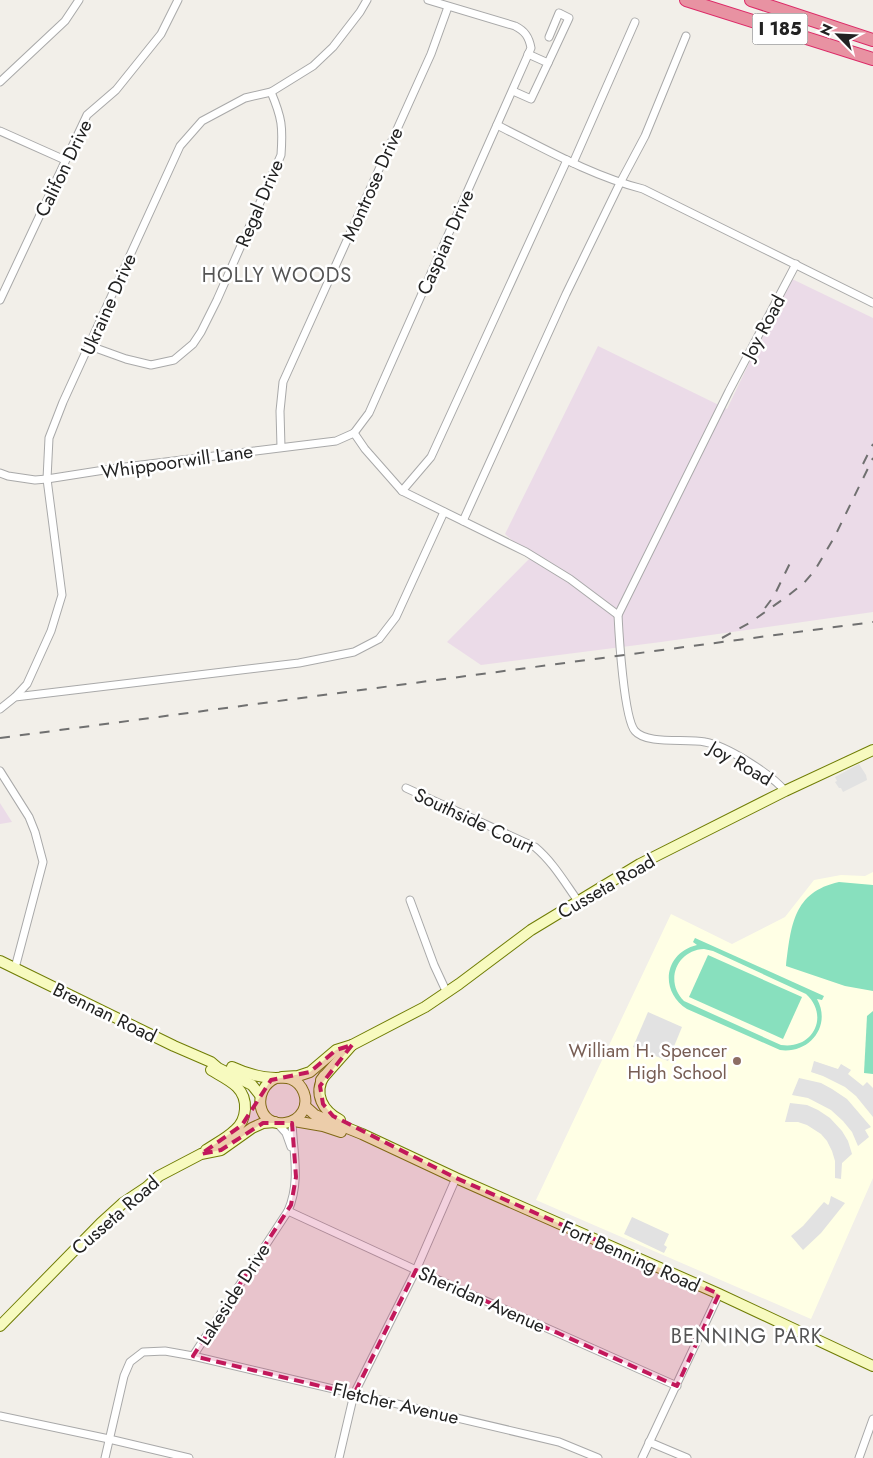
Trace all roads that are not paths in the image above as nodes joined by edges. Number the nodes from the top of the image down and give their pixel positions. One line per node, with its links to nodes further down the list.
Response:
1 (79, 0): 15 (street)
2 (178, 0): 20 (street, Califon Drive)
3 (366, 0): 17 (street, Ukraine Drive)
4 (428, 0): 7 (street)
5 (686, 0): 13 (highway, I 185)
6 (751, 0): 11 (highway, I 185)
7 (448, 7): 12 (street); 28 (street, Montrose Drive)
8 (635, 22): 21 (street)
9 (686, 36): 22 (street)
10 (549, 37): 14 (street)
11 (873, 40)
12 (530, 51): 14 (street); 16 (street, Caspian Drive)
13 (873, 59)
14 (548, 63): 16 (street)
15 (0, 82)
16 (513, 91): 18 (street, Caspian Drive)
17 (271, 92): 26 (street, Ukraine Drive); 26 (street, Regal Drive)
18 (498, 126): 21 (street); 27 (street, Caspian Drive)
19 (0, 131): 20 (street)
20 (65, 160): 24 (street, Califon Drive)
21 (570, 162): 22 (street); 31 (street)
22 (620, 184): 23 (street); 33 (street)
23 (796, 264): 25 (street); 34 (street, Joy Road)
24 (0, 300)
25 (873, 303)
26 (90, 346): 30 (street, Ukraine Drive)
27 (354, 434): 28 (street, Whippoorwill Lane); 31 (street)
28 (281, 447): 30 (street, Whippoorwill Lane)
29 (0, 473): 30 (street, Whippoorwill Lane)
30 (47, 479): 35 (street, Ukraine Drive)
31 (402, 491): 32 (street)
32 (444, 512): 33 (street); 35 (street)
33 (463, 520): 34 (street)
34 (618, 615): 40 (street, Joy Road)
35 (15, 697): 36 (street, Ukraine Drive)
36 (0, 709)
37 (873, 750): 40 (street, Cusseta Road)
38 (0, 771): 44 (street)
39 (406, 788): 42 (street, Southside Court)
40 (785, 791): 42 (street, Cusseta Road)
41 (410, 900): 45 (street)
42 (578, 901): 45 (street, Cusseta Road)
43 (0, 961): 44 (street, Brennan Road)
44 (15, 968): 46 (street, Brennan Road)
45 (447, 993): 47 (street, Cusseta Road)
46 (174, 1046): 48 (street, Brennan Road); 55 (street)
47 (352, 1046): 49 (street, Cusseta Road); 50 (street, Cusseta Road)
48 (211, 1062): 50 (street, Brennan Road); 51 (street, Brennan Road)
49 (324, 1076): 52 (street, Cusseta Road); 56 (street)
50 (279, 1077): 51 (street); 52 (street)
51 (260, 1098): 54 (street); 55 (street)
52 (305, 1104): 53 (street); 56 (street, Fort Benning Road)
53 (293, 1121): 54 (street); 57 (street, Fort Benning Road); 58 (street, Lakeside Drive)
54 (276, 1123): 58 (street, Lakeside Drive); 59 (street, Cusseta Road)
55 (236, 1130): 59 (street)
56 (362, 1134): 57 (street, Fort Benning Road)
57 (389, 1147): 60 (street, Fort Benning Road)
58 (294, 1152): 61 (street, Lakeside Drive)
59 (201, 1154): 64 (street, Cusseta Road)
60 (456, 1178): 62 (street); 63 (street, Fort Benning Road)
61 (288, 1211): 62 (street, Sheridan Avenue); 65 (street, Lakeside Drive)
62 (416, 1270): 67 (street, Sheridan Avenue); 68 (street)
63 (719, 1294): 66 (street, Fort Benning Road); 67 (street)
64 (0, 1326)
65 (193, 1356): 68 (street, Fletcher Avenue); 71 (street, Lakeside Drive)
66 (873, 1366)
67 (677, 1386): 72 (street)
68 (354, 1394): 75 (street); 76 (street, Fletcher Avenue)
69 (0, 1418): 71 (street)
70 (873, 1419): 79 (street)
71 (109, 1439): 73 (street, Lakeside Drive); 74 (street)
72 (649, 1442): 77 (street); 78 (street)
73 (105, 1458)
74 (189, 1458)
75 (339, 1458)
76 (598, 1458)
77 (642, 1458)
78 (687, 1458)
79 (859, 1458)

